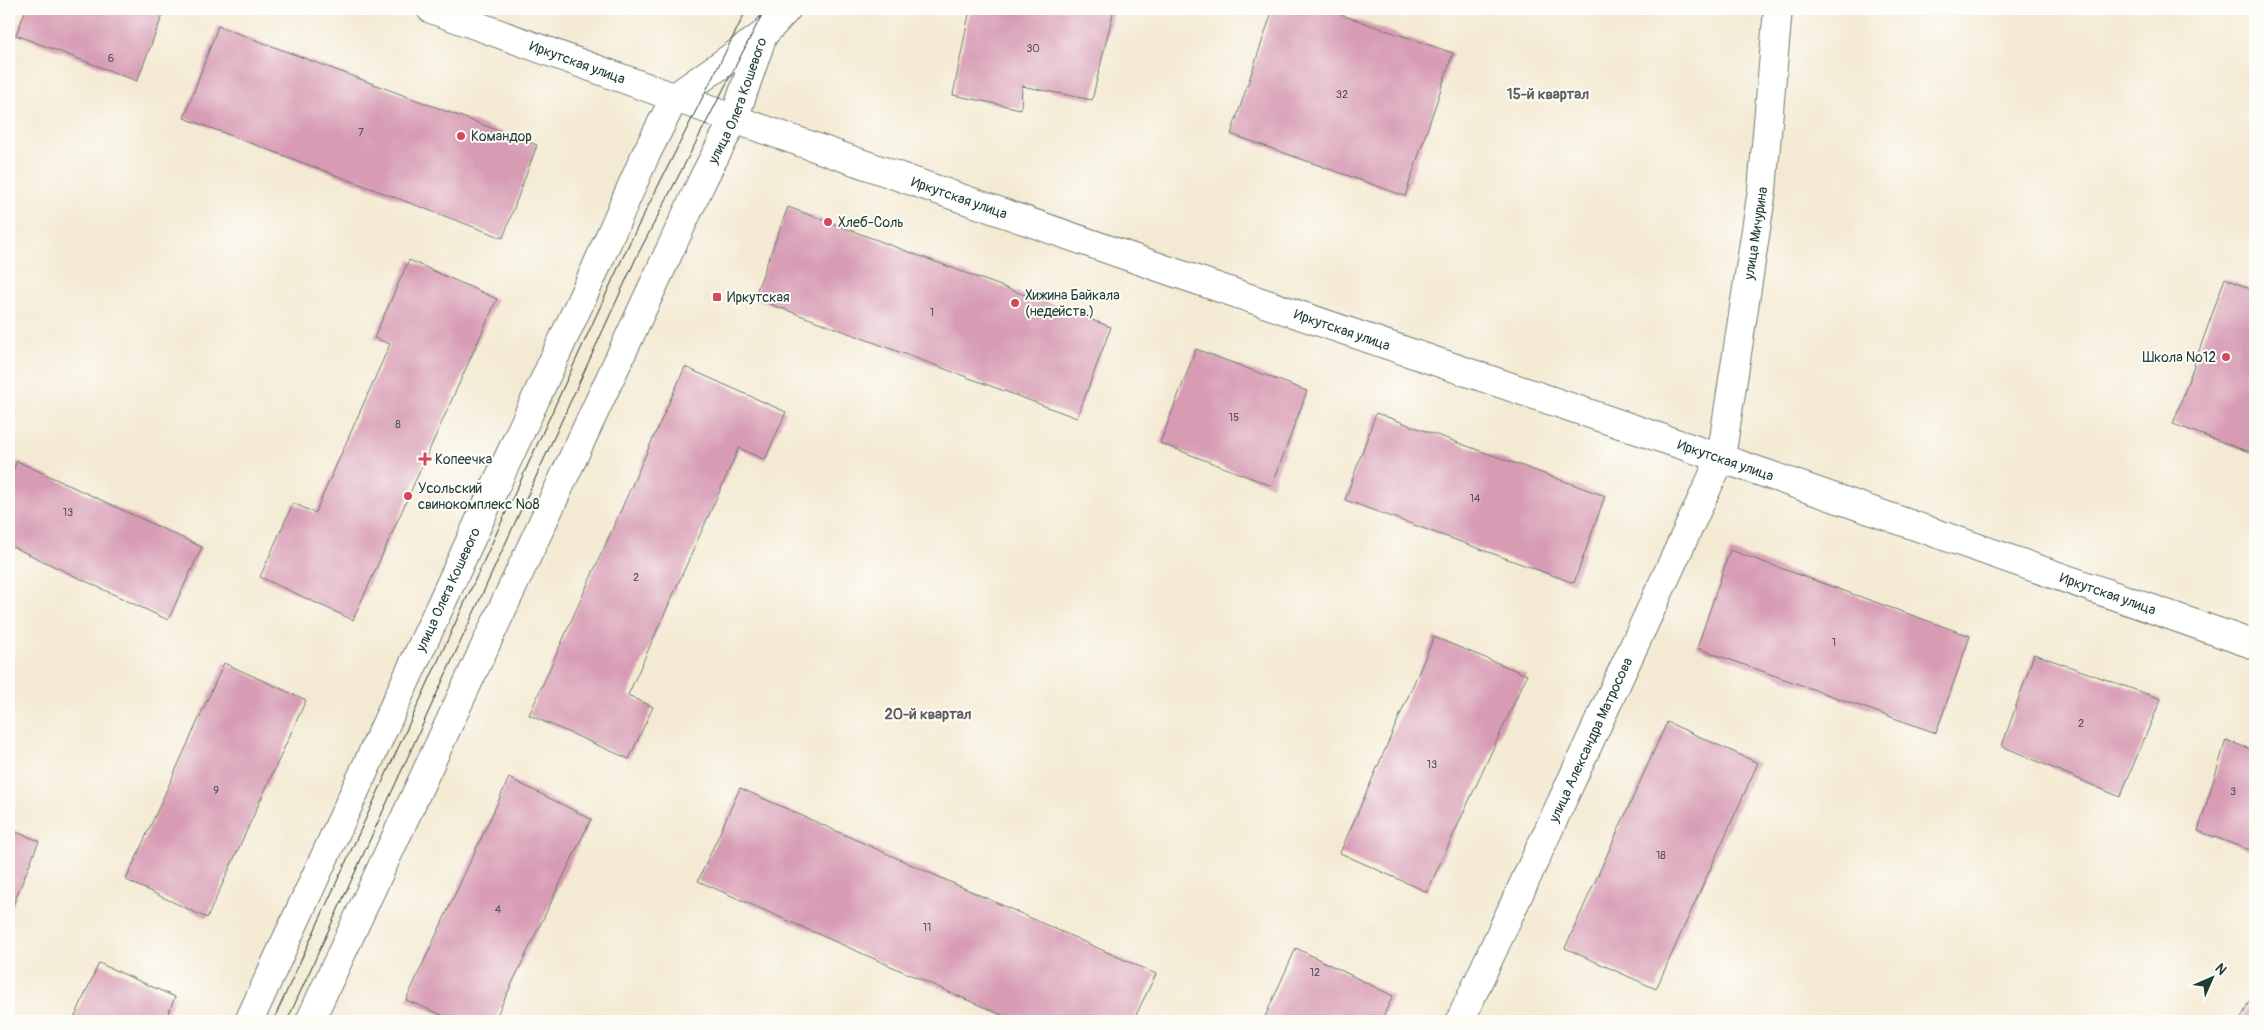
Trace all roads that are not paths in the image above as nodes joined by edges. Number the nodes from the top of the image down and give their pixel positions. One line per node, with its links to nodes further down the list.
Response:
1 (431, 9): 5 (street, Иркутская улица)
2 (787, 9): 4 (street)
3 (1778, 9): 7 (street, улица Мичурина)
4 (762, 36): 5 (street, улица Олега Кошевого); 6 (street, улица Олега Кошевого)
5 (675, 97): 6 (street, Иркутская улица); 9 (street, улица Олега Кошевого)
6 (734, 119): 7 (street, Иркутская улица); 10 (street, улица Олега Кошевого)
7 (1720, 458): 8 (street, Иркутская улица); 11 (street, улица Александра Матросова)
8 (2255, 645)
9 (248, 1021)
10 (310, 1021)
11 (1460, 1021)

